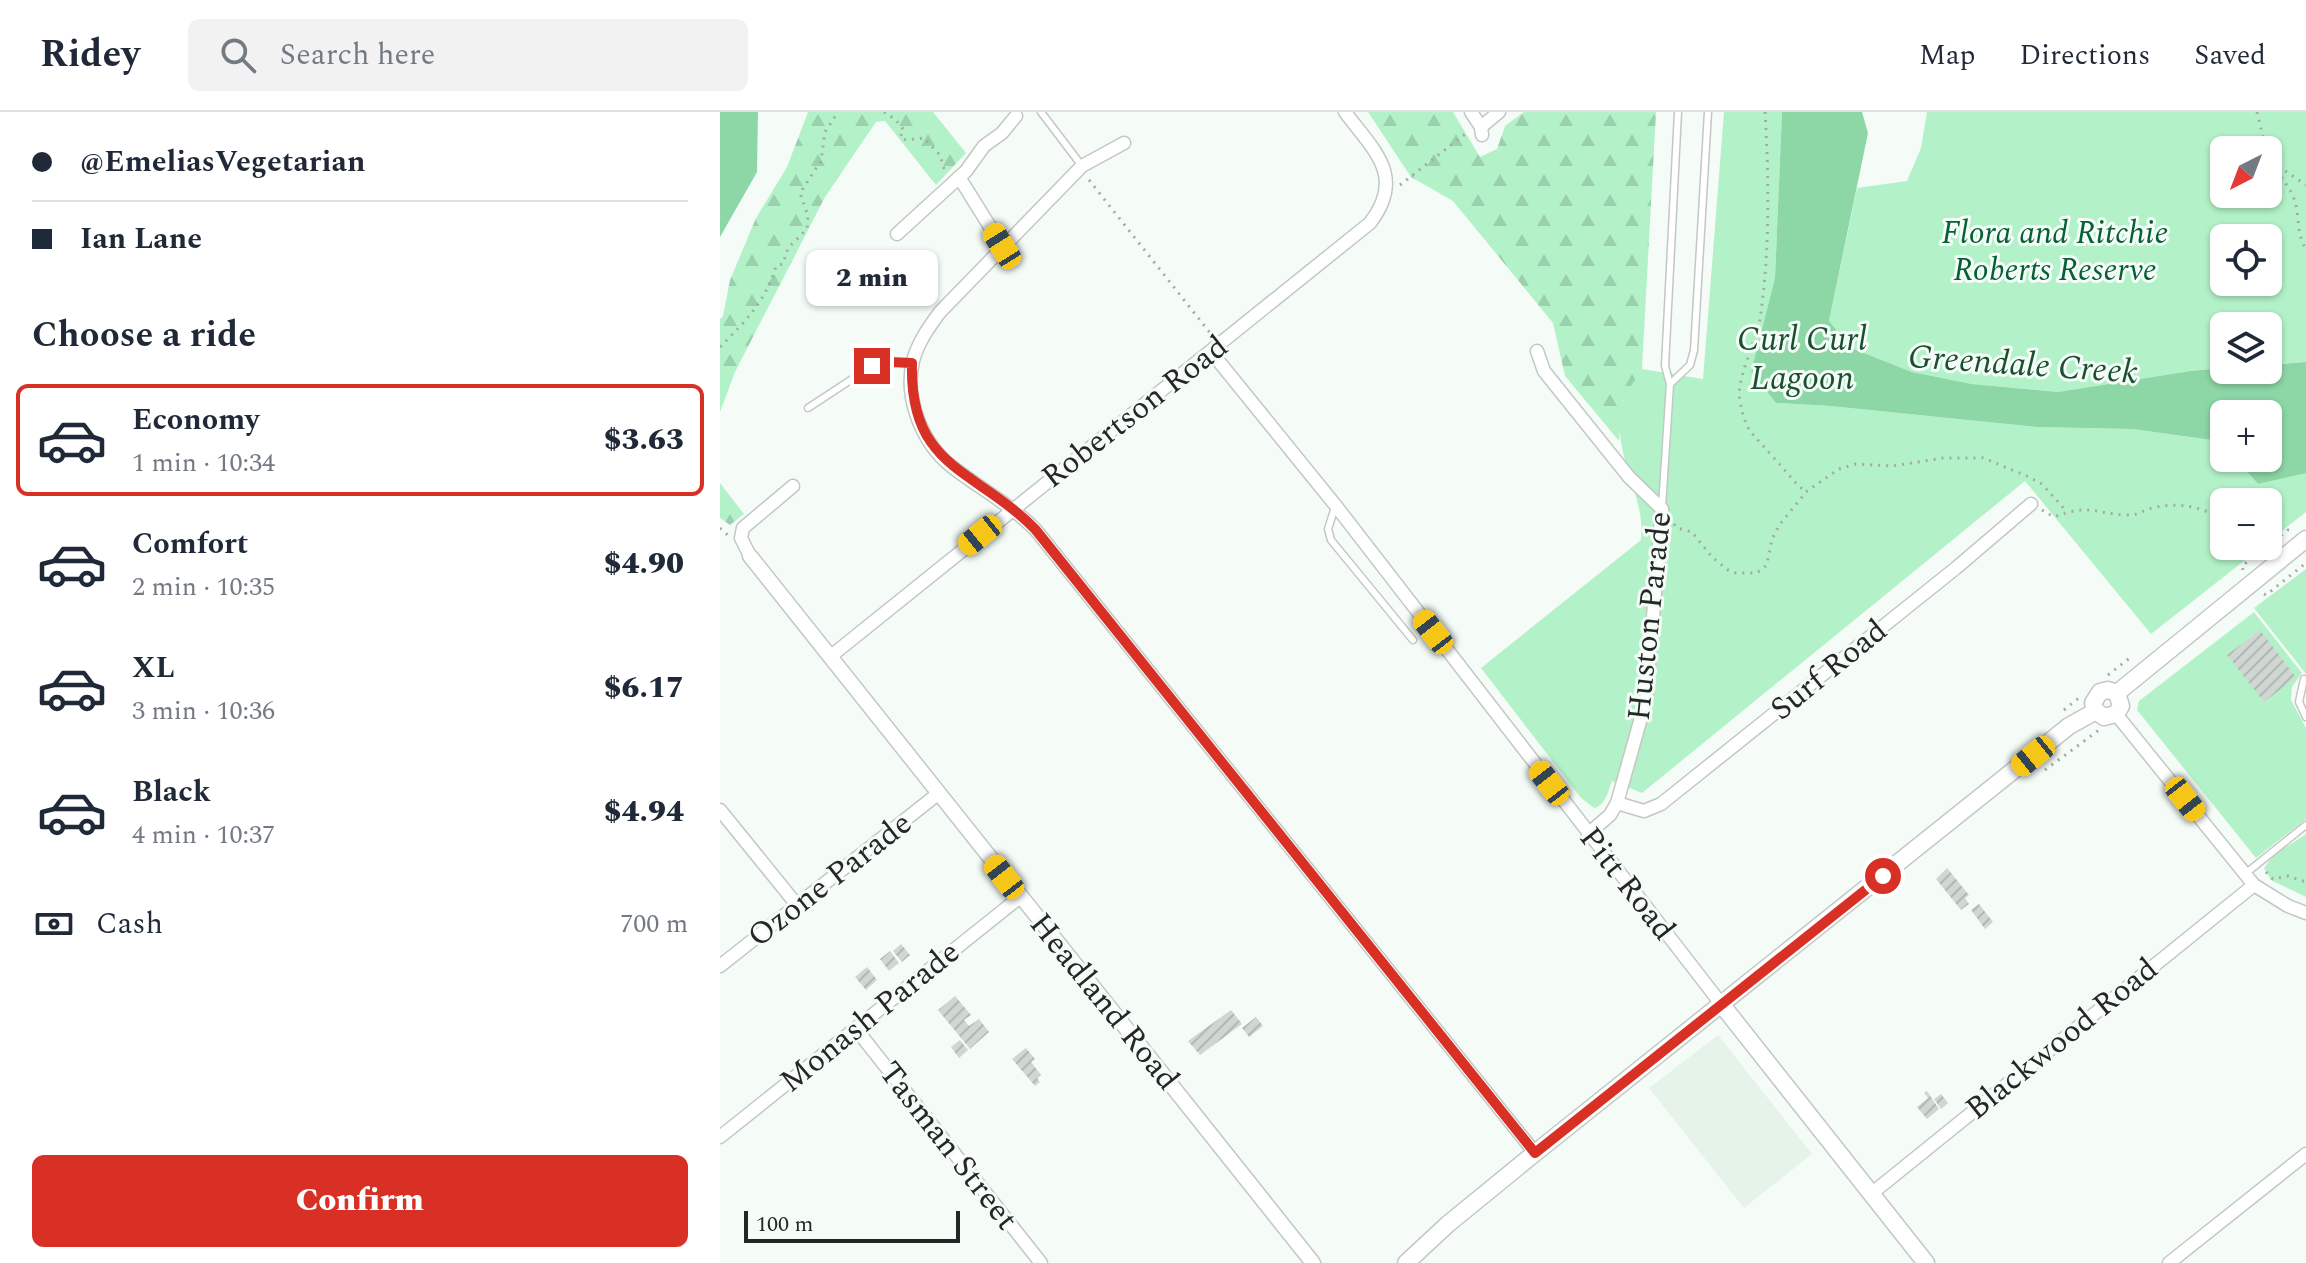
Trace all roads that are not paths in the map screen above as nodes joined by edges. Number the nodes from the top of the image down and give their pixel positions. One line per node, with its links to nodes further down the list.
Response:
1 (1041, 112): 9 (lane)
2 (1345, 112): 13 (street, Robertson Road)
3 (1471, 112): 4 (street)
4 (1499, 112)
5 (1678, 112): 16 (lane, Huston Parade)
6 (1708, 112): 16 (lane)
7 (1016, 116): 10 (street)
8 (1124, 143): 9 (street)
9 (1082, 166): 12 (street)
10 (953, 176): 11 (street); 12 (street)
11 (897, 234)
12 (1002, 246): 15 (street)
13 (1216, 349): 20 (street, Pitt Road); 21 (street, Robertson Road)
14 (1537, 351): 22 (street)
15 (912, 363): 17 (lane); 21 (street)
16 (1670, 384): 22 (lane, Huston Parade)
17 (808, 408)
18 (793, 486): 24 (street)
19 (2031, 504): 33 (street, Surf Road)
20 (1336, 506): 25 (lane); 36 (street, Pitt Road)
21 (1013, 508): 26 (street, Robertson Road); 46 (street)
22 (1662, 509): 33 (street, Huston Parade)
23 (2306, 539): 28 (main road)
24 (750, 556): 26 (street, Headland Road)
25 (1413, 640)
26 (831, 656): 32 (street, Headland Road)
27 (2304, 679): 31 (lane)
28 (2117, 693): 29 (main road); 30 (main road)
29 (2096, 711): 30 (main road); 43 (main road)
30 (2116, 714): 37 (street)
31 (2306, 717)
32 (939, 793): 39 (street, Headland Road); 40 (street, Ozone Parade)
33 (1617, 803): 36 (street, Huston Parade)
34 (720, 810): 40 (street)
35 (2306, 825): 37 (lane)
36 (1588, 834): 43 (street, Pitt Road)
37 (2245, 874): 38 (street)
38 (2254, 885): 41 (street); 48 (street, Blackwood Road)
39 (1020, 897): 44 (street, Monash Parade); 50 (street, Headland Road)
40 (797, 905): 42 (street, Ozone Parade)
41 (2306, 913)
42 (720, 966)
43 (1722, 1005): 46 (main road); 48 (main road, Pitt Road)
44 (856, 1029): 45 (street, Monash Parade); 51 (street, Tasman Street)
45 (720, 1137)
46 (1535, 1153): 49 (main road)
47 (2306, 1154): 53 (street)
48 (1871, 1194): 52 (main road, Pitt Road)
49 (1406, 1261)
50 (1312, 1262)
51 (1041, 1263)
52 (1926, 1263)
53 (2169, 1263)

